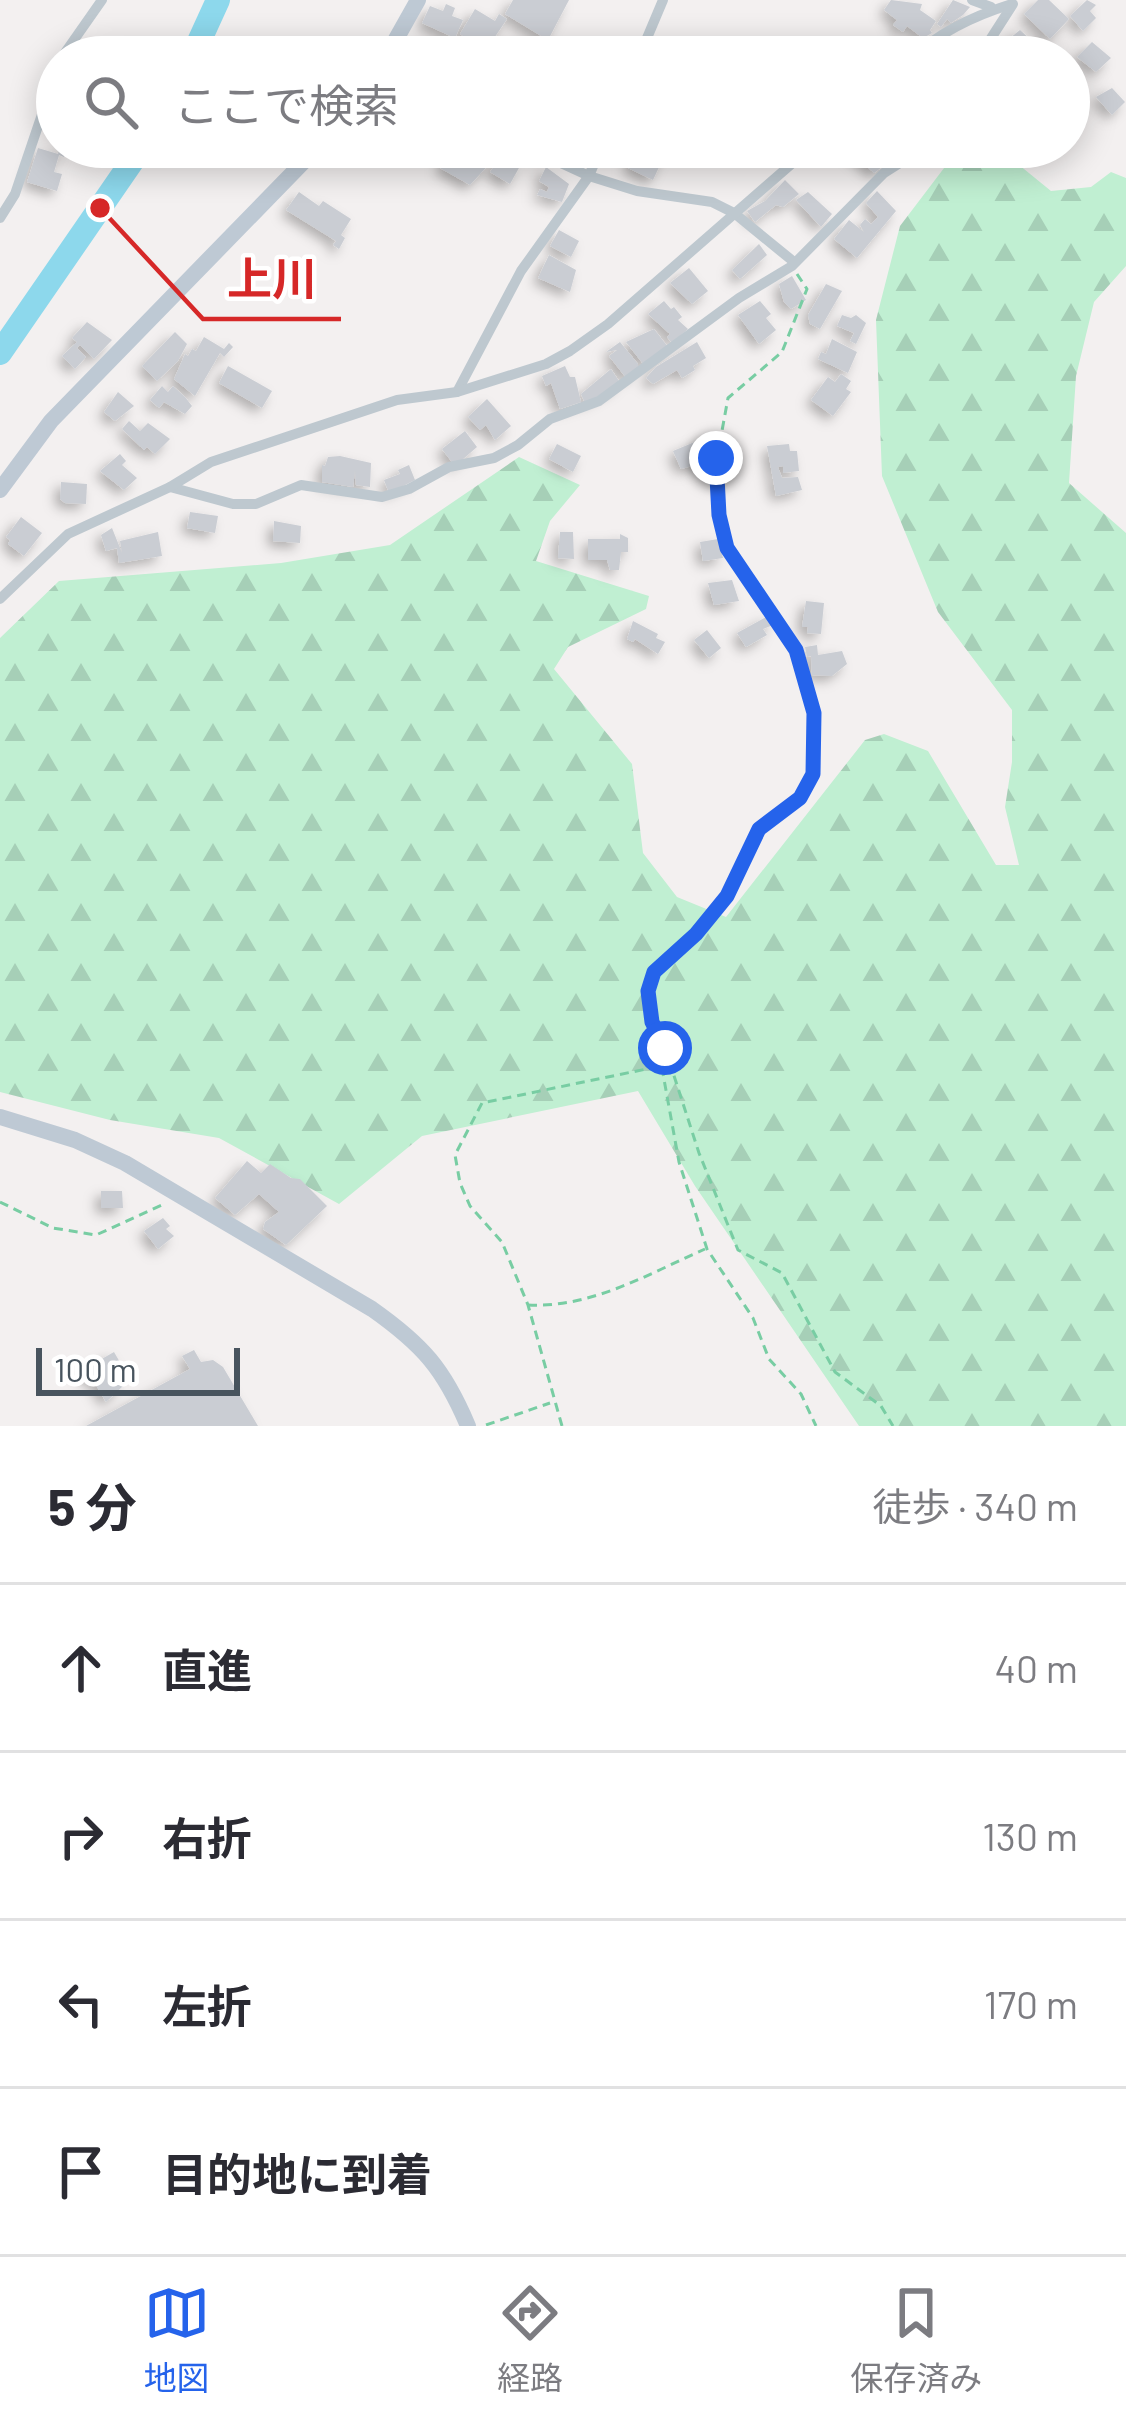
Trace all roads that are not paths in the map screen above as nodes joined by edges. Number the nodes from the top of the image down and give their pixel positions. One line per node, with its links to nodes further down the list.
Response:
1 (102, 0): 6 (street)
2 (418, 0): 7 (street)
3 (663, 0): 8 (street)
4 (972, 0): 5 (street)
5 (1015, 2): 9 (street); 10 (street)
6 (77, 36)
7 (398, 36)
8 (648, 36)
9 (945, 36)
10 (993, 36)
11 (36, 132): 19 (street)
12 (298, 168): 23 (street)
13 (572, 168): 17 (street)
14 (592, 168): 17 (street)
15 (787, 168): 18 (street)
16 (892, 168): 20 (street)
17 (589, 176): 18 (street); 21 (street)
18 (734, 213): 20 (street); 21 (street)
19 (0, 218)
20 (793, 264): 22 (street)
21 (458, 392): 22 (street)
22 (170, 488): 24 (street)
23 (0, 490)
24 (0, 599)
25 (0, 1117): 26 (street)
26 (468, 1426)

